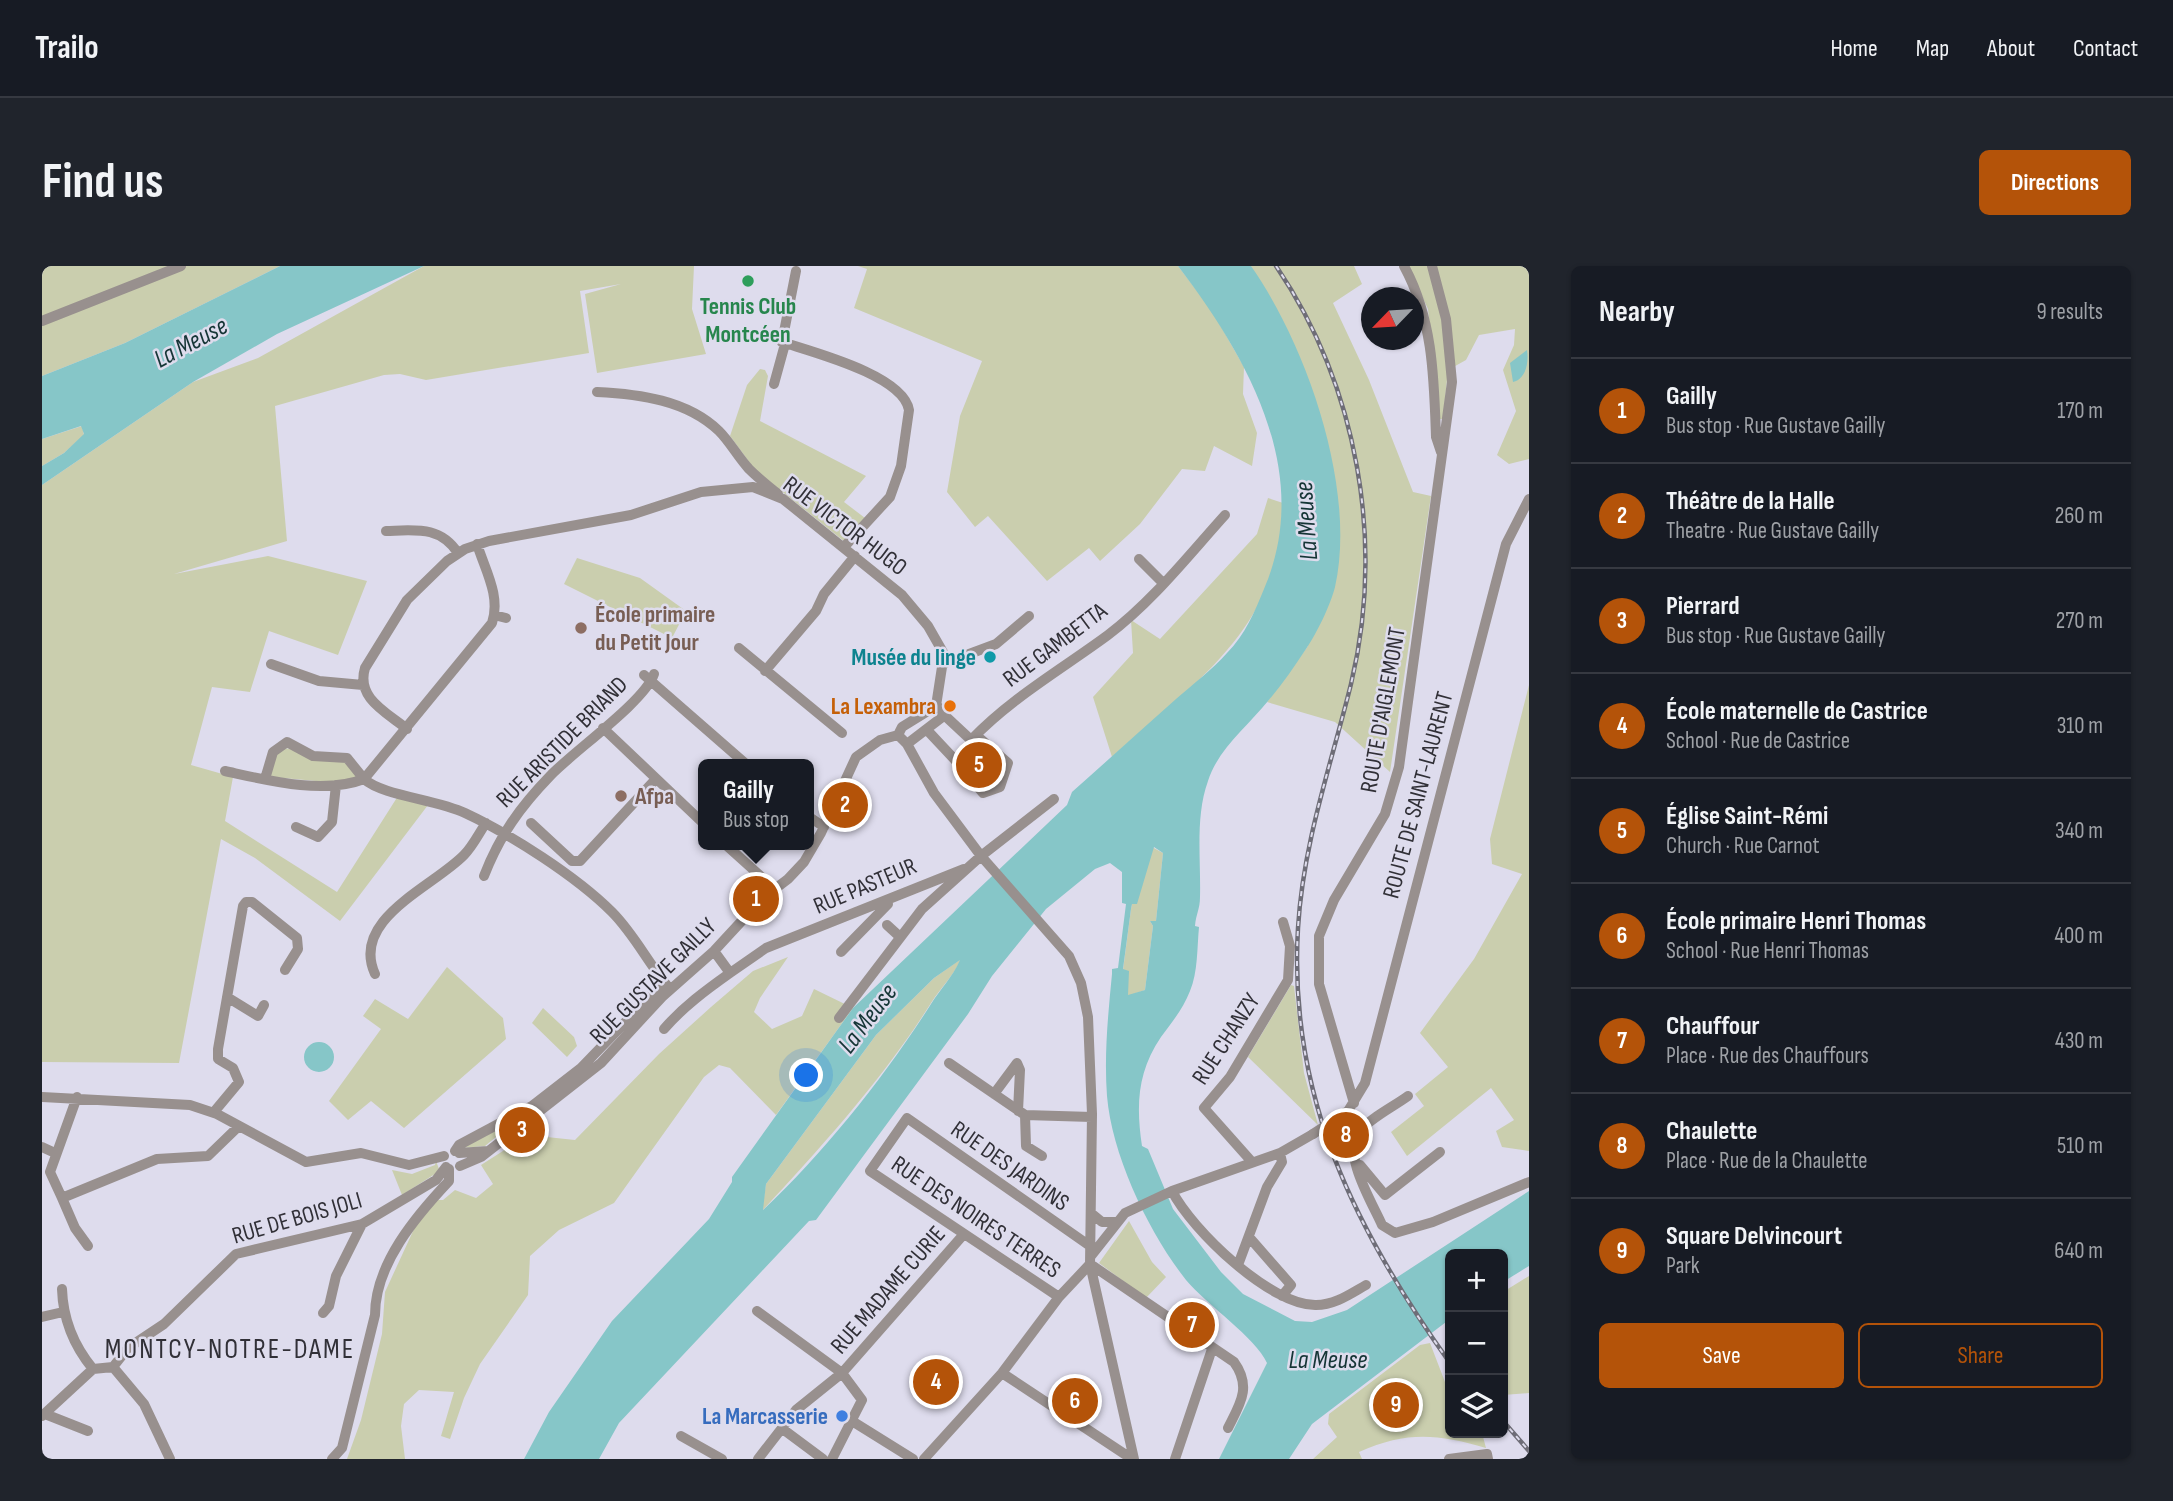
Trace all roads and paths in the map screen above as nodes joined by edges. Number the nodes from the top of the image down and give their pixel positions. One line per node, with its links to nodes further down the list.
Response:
1 (180, 266): 5 (street)
2 (1404, 266): 9 (street)
3 (1432, 266): 9 (street, ROUTE D'AIGLEMONT)
4 (796, 271): 6 (street)
5 (42, 321)
6 (785, 344): 7 (street); 15 (street)
7 (774, 384)
8 (597, 392): 10 (street)
9 (1443, 456): 76 (street, ROUTE D'AIGLEMONT)
10 (783, 499): 14 (street, RUE VICTOR HUGO); 15 (street, RUE VICTOR HUGO)
11 (1529, 499): 76 (street, ROUTE DE SAINT-LAURENT)
12 (1225, 515): 19 (street, RUE GAMBETTA)
13 (387, 531): 16 (street)
14 (477, 544): 16 (street, RUE VICTOR HUGO); 20 (street)
15 (844, 547): 17 (street, RUE VICTOR HUGO)
16 (458, 553): 27 (street, RUE VICTOR HUGO)
17 (855, 556): 24 (street, RUE VICTOR HUGO); 26 (street)
18 (1139, 559): 19 (street)
19 (1163, 583): 33 (street, RUE GAMBETTA)
20 (495, 615): 22 (street); 30 (street)
21 (1029, 616): 24 (street)
22 (506, 618)
23 (738, 648): 26 (street)
24 (945, 663): 28 (street)
25 (271, 664): 27 (street)
26 (765, 671): 32 (street)
27 (363, 685): 30 (street)
28 (939, 709): 31 (street); 33 (street); 34 (street)
29 (603, 728): 35 (street, RUE ARISTIDE BRIAND); 40 (street); 49 (street, RUE ARISTIDE BRIAND)
30 (407, 729): 39 (street)
31 (927, 730): 34 (street); 36 (street)
32 (842, 733)
33 (974, 737): 36 (street, RUE GAMBETTA); 36 (street)
34 (903, 739): 48 (street, RUE GUSTAVE GAILLY); 53 (street)
35 (740, 759)
36 (956, 761)
37 (225, 771): 38 (street)
38 (265, 779): 39 (street); 41 (street)
39 (364, 779): 41 (street); 45 (street)
40 (655, 780): 43 (street); 46 (street)
41 (336, 785): 47 (street)
42 (1054, 799): 53 (street)
43 (698, 819)
44 (814, 820): 48 (street)
45 (486, 823): 49 (street); 65 (street)
46 (531, 823)
47 (296, 827)
48 (824, 827): 50 (street, RUE GUSTAVE GAILLY)
49 (503, 832): 55 (street, RUE ARISTIDE BRIAND); 66 (street)
50 (814, 844)
51 (731, 850): 56 (street)
52 (811, 850): 56 (street, RUE GUSTAVE GAILLY)
53 (984, 860): 54 (street); 79 (street)
54 (968, 868): 57 (street, RUE PASTEUR); 60 (street)
55 (484, 876)
56 (775, 890): 61 (street, RUE GUSTAVE GAILLY)
57 (893, 899): 62 (street); 64 (street, RUE PASTEUR)
58 (1283, 922): 91 (street, RUE CHANZY)
59 (887, 925): 60 (street)
60 (899, 936): 69 (street)
61 (714, 951): 64 (street); 66 (street, RUE GUSTAVE GAILLY)
62 (841, 951)
63 (285, 970): 67 (street)
64 (730, 973): 70 (street, RUE PASTEUR)
65 (375, 974)
66 (667, 986): 83 (street, RUE GUSTAVE GAILLY); 84 (street, RUE GUSTAVE GAILLY)
67 (227, 998): 68 (street); 77 (street)
68 (264, 1005)
69 (839, 1018)
70 (664, 1029)
71 (948, 1063): 72 (street)
72 (994, 1094): 78 (street); 78 (street)
73 (1408, 1096): 81 (street)
74 (42, 1097): 75 (street)
75 (77, 1097): 77 (street); 86 (street)
76 (1351, 1107): 81 (street, ROUTE D'AIGLEMONT); 87 (street, bridge)
77 (214, 1112): 80 (street)
78 (1022, 1113): 79 (street); 89 (street)
79 (1092, 1117): 97 (street)
80 (239, 1126): 88 (street); 96 (street)
81 (1360, 1130): 90 (street)
82 (42, 1147): 86 (street)
83 (488, 1151): 84 (street); 92 (street, RUE GUSTAVE GAILLY)
84 (457, 1152): 88 (street); 92 (street)
85 (1440, 1152): 90 (street)
86 (55, 1153): 96 (street)
87 (1280, 1153): 91 (street); 101 (street)
88 (444, 1156): 92 (street)
89 (1042, 1156)
90 (1354, 1160): 94 (street)
91 (1252, 1162): 95 (street)
92 (452, 1167): 99 (street, RUE DE BOIS JOLI); 125 (street)
93 (870, 1171): 100 (street, RUE DES NOIRES TERRES); 103 (street, RUE DES JARDINS)
94 (1529, 1182)
95 (1170, 1192): 98 (street); 104 (street)
96 (62, 1198): 102 (street)
97 (1091, 1213): 98 (street); 103 (street)
98 (1117, 1222): 103 (street)
99 (362, 1224): 111 (street); 114 (street, RUE DE BOIS JOLI)
100 (964, 1234): 108 (street, RUE DES NOIRES TERRES); 115 (street, RUE MADAME CURIE)
101 (1249, 1237): 104 (street); 107 (street)
102 (88, 1246)
103 (1090, 1255): 108 (street); 113 (street, RUE DES JARDINS); 132 (street)
104 (1238, 1265): 107 (street)
105 (1366, 1285): 107 (street)
106 (62, 1289): 110 (street)
107 (1282, 1296)
108 (1059, 1297): 116 (street)
109 (757, 1311): 115 (street)
110 (63, 1312): 112 (street); 114 (street)
111 (323, 1313)
112 (42, 1317)
113 (1212, 1349): 119 (street, RUE DES JARDINS); 133 (street)
114 (103, 1367): 117 (street, RUE DE BOIS JOLI); 124 (street)
115 (842, 1373): 118 (street); 120 (street, RUE MADAME CURIE)
116 (1002, 1373): 131 (street); 132 (street)
117 (44, 1415): 121 (street)
118 (852, 1421): 129 (street); 130 (street)
119 (1228, 1429)
120 (784, 1430): 127 (street, RUE MADAME CURIE); 128 (street)
121 (88, 1431)
122 (681, 1436): 126 (street)
123 (1487, 1457): 134 (street)
124 (170, 1459)
125 (332, 1459)
126 (722, 1459)
127 (758, 1459)
128 (823, 1459)
129 (832, 1459)
130 (913, 1459)
131 (924, 1459)
132 (1133, 1459)
133 (1175, 1459)
134 (1449, 1459)

